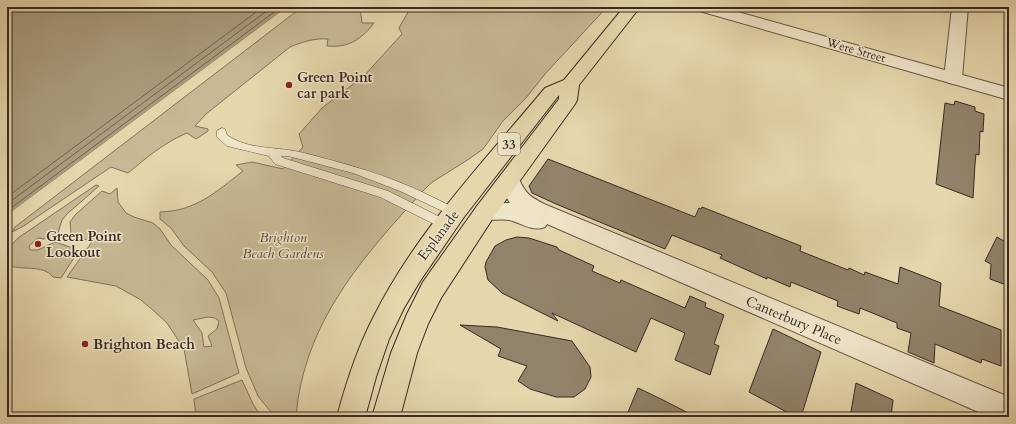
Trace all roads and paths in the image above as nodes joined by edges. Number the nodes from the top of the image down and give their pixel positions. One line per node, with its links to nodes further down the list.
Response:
1 (632, 7): 5 (main road, Esplanade / 33)
2 (702, 7): 4 (street, Were Street)
3 (960, 7): 4 (street)
4 (953, 78): 6 (street, Were Street)
5 (570, 84): 9 (main road, Esplanade / 33); 10 (main road, Esplanade / 33)
6 (1009, 94)
7 (222, 131): 8 (lane)
8 (272, 153): 10 (lane); 10 (lane)
9 (509, 180): 11 (main road, Esplanade / 33); 12 (street, Canterbury Place)
10 (450, 219): 11 (main road); 14 (main road, Esplanade / 33)
11 (477, 224): 12 (street, Canterbury Place); 13 (main road, Esplanade / 33)
12 (579, 229): 15 (street, Canterbury Place)
13 (432, 290): 14 (main road); 17 (main road, Esplanade / 33)
14 (401, 291): 16 (main road, Esplanade / 33)
15 (1009, 411)
16 (352, 417)
17 (386, 417)

